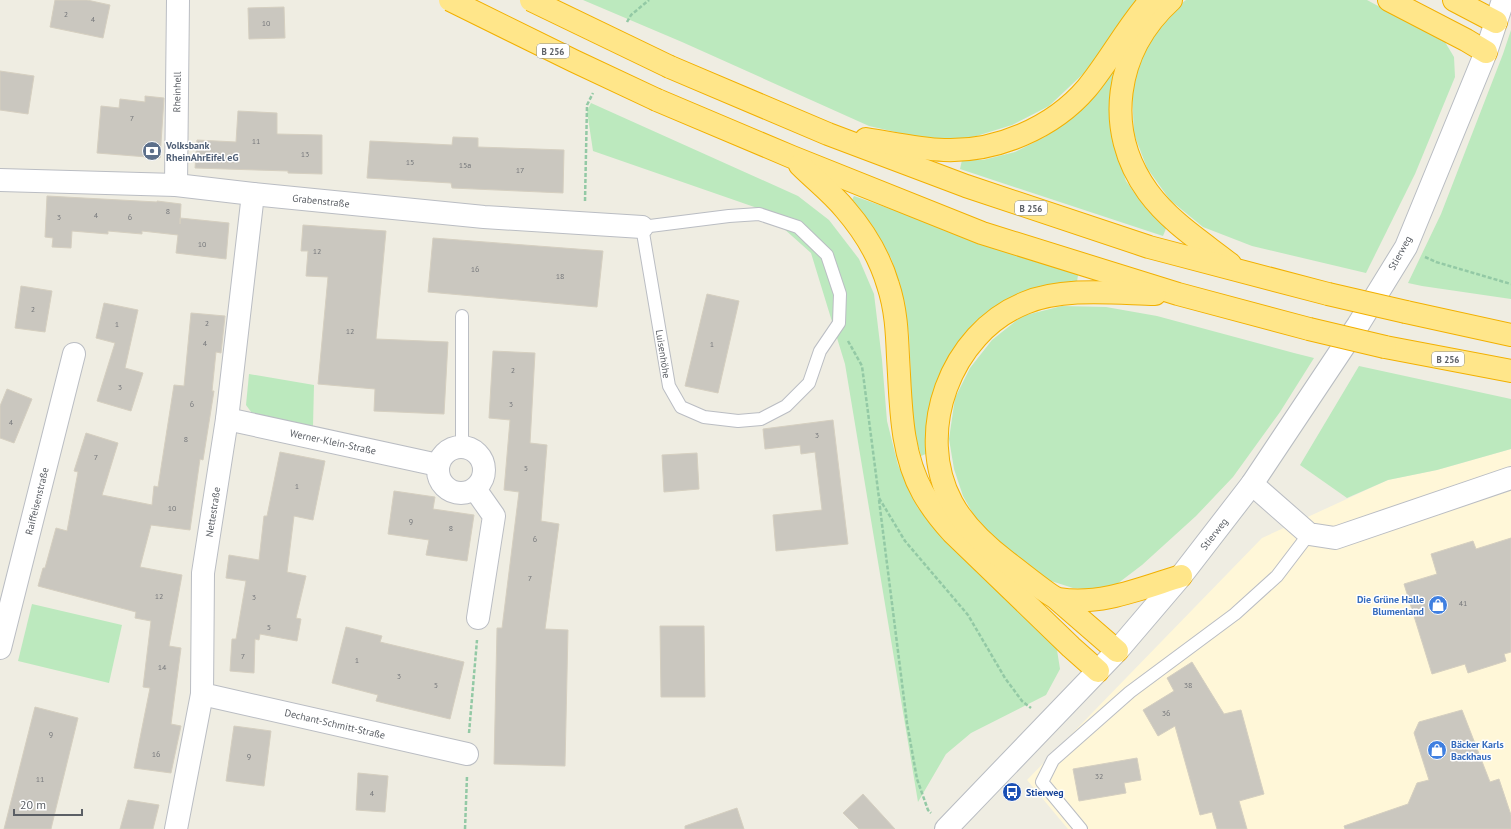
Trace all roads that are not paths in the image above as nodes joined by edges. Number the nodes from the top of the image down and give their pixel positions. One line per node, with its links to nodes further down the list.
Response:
1 (178, 0): 14 (street, Rheinhell)
2 (450, 0): 12 (highway, B 256, bridge)
3 (531, 0): 11 (highway, B 256, bridge)
4 (1151, 0): 11 (highway)
5 (1172, 0): 17 (highway)
6 (1389, 0): 10 (highway)
7 (1454, 0): 9 (highway)
8 (1503, 0): 9 (street, Stierweg)
9 (1496, 22): 10 (street, Stierweg)
10 (1486, 52): 27 (street, Stierweg)
11 (828, 134): 17 (highway, B 256)
12 (792, 157): 18 (highway, B 256); 35 (highway)
13 (0, 180): 14 (street, Grabenstraße)
14 (176, 185): 15 (street, Grabenstraße)
15 (253, 194): 16 (street, Grabenstraße); 23 (street, Nettestraße)
16 (642, 228): 16 (lane, Luisenhöhe)
17 (1238, 270): 20 (highway, B 256, bridge)
18 (1178, 294): 22 (highway, B 256, bridge); 31 (highway)
19 (462, 316): 24 (lane)
20 (1511, 335)
21 (74, 354): 33 (street, Raiffeisenstraße)
22 (1511, 371)
23 (227, 419): 25 (street, Werner-Klein-Straße); 36 (street, Nettestraße)
24 (462, 447): 25 (street); 28 (street)
25 (438, 465): 28 (street)
26 (1511, 478): 29 (street)
27 (1252, 484): 29 (street); 30 (street, Stierweg)
28 (475, 489): 32 (street)
29 (1309, 534): 40 (lane)
30 (1181, 576): 31 (highway); 34 (street, Stierweg)
31 (1057, 599): 34 (highway)
32 (478, 618)
33 (0, 648)
34 (1117, 650): 35 (street, Stierweg)
35 (1098, 671): 38 (street, Stierweg)
36 (202, 694): 37 (street, Dechant-Schmitt-Straße); 39 (street, Nettestraße)
37 (468, 754)
38 (939, 822)
39 (176, 829)
40 (1081, 829)

